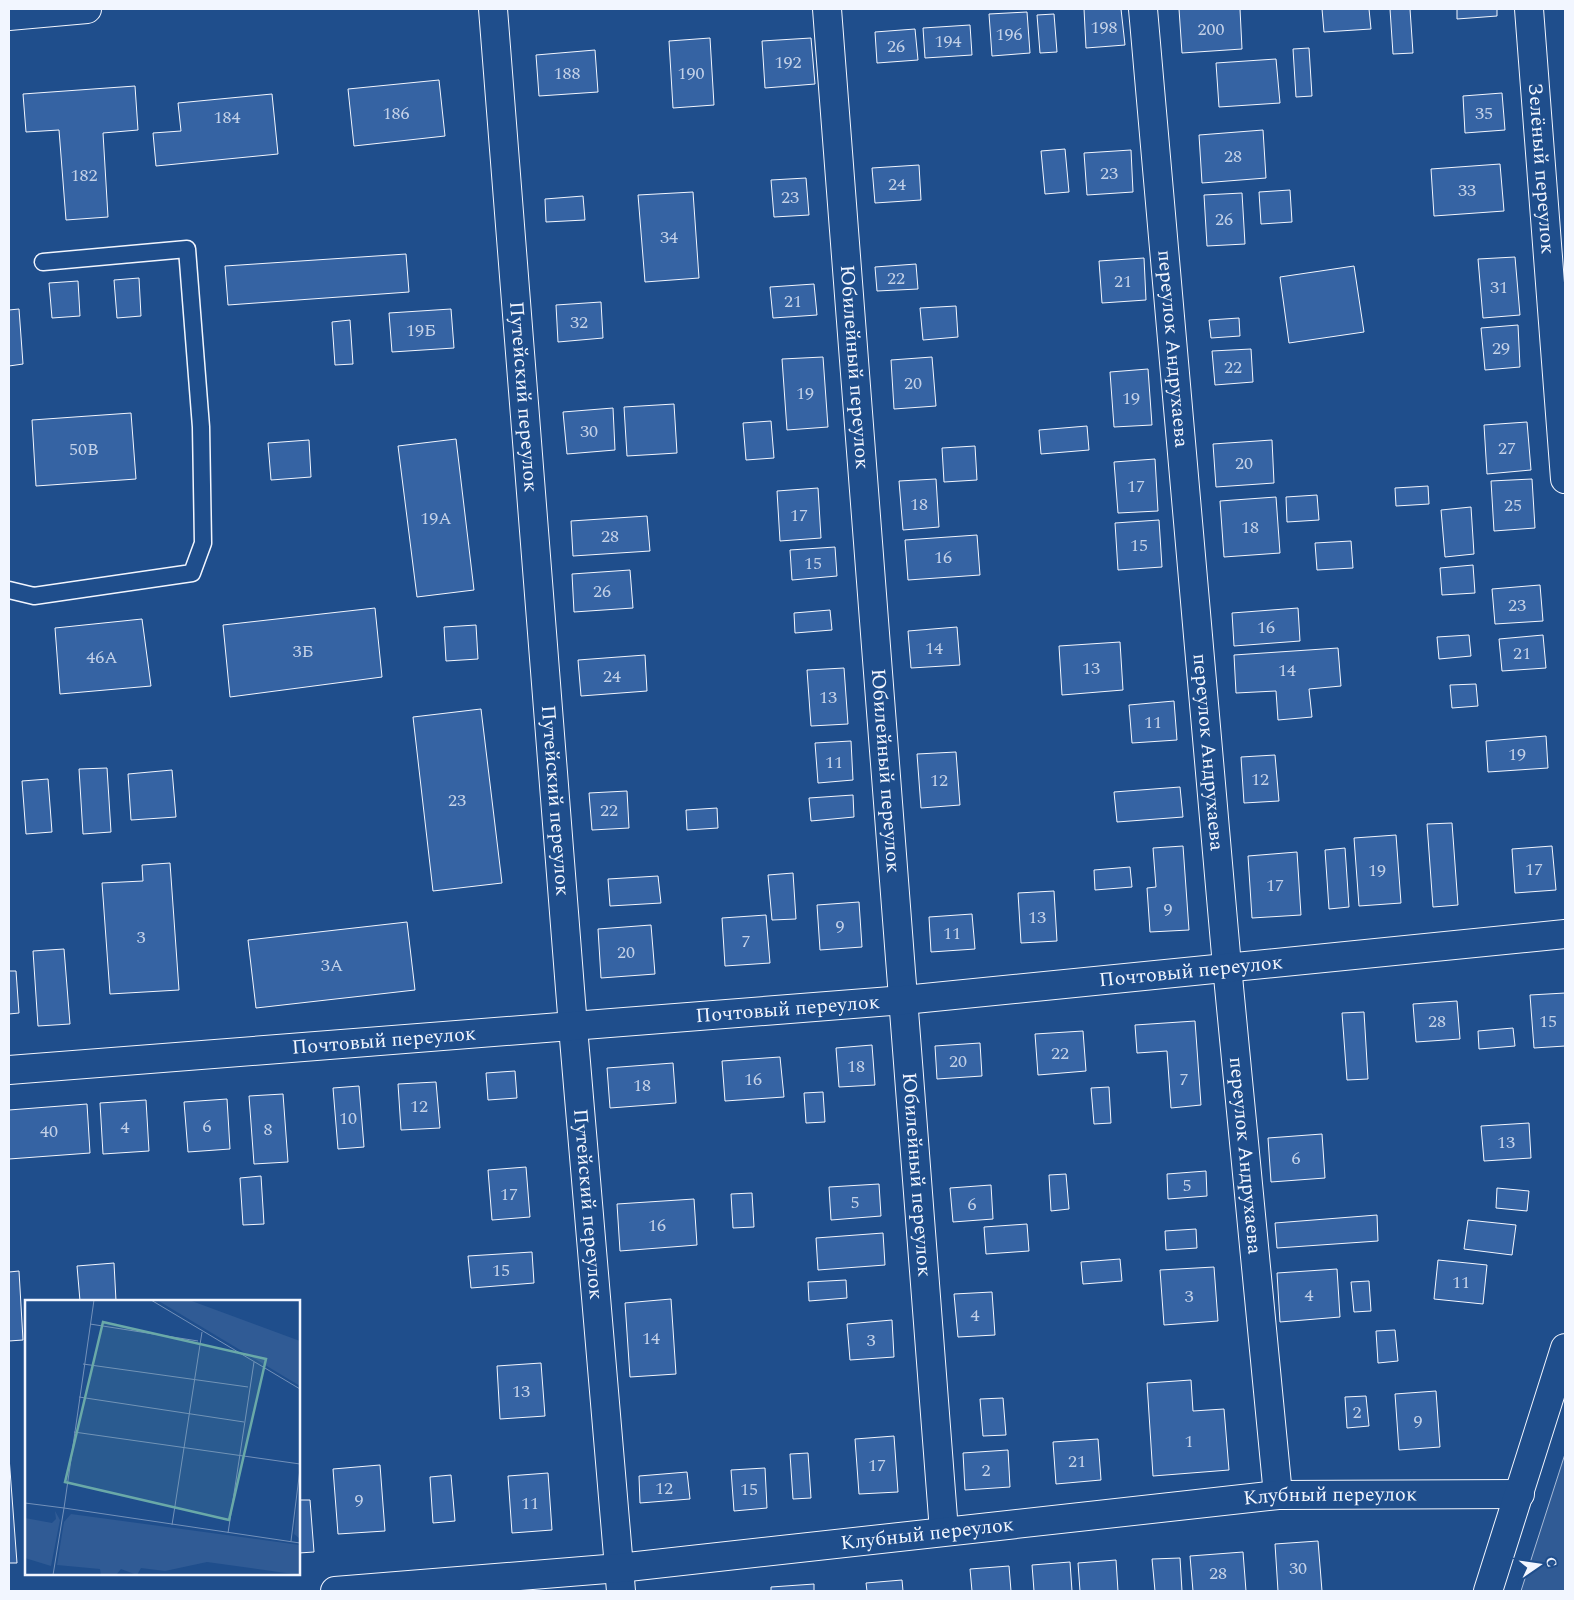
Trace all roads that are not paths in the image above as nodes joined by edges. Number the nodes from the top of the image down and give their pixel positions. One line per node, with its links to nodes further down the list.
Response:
1 (87, 9): 6 (street)
2 (493, 9): 13 (street, Путейский переулок)
3 (828, 9): 12 (street, Юбилейный переулок)
4 (1143, 9): 11 (street, переулок Андрухаева)
5 (1529, 9): 8 (street, Зелёный переулок)
6 (9, 16)
7 (43, 262): 9 (lane)
8 (1565, 479)
9 (9, 590)
10 (1565, 934): 11 (street, Почтовый переулок)
11 (1227, 966): 12 (street, Почтовый переулок); 17 (street, переулок Андрухаева)
12 (904, 1000): 13 (street, Почтовый переулок); 18 (street, Юбилейный переулок)
13 (573, 1027): 14 (street, Почтовый переулок); 19 (street, Путейский переулок)
14 (9, 1070)
15 (1565, 1348): 16 (street)
16 (1520, 1494): 17 (street, Клубный переулок); 21 (street)
17 (1278, 1495): 18 (street, Клубный переулок)
18 (944, 1531): 19 (street, Клубный переулок)
19 (620, 1580): 20 (street, Клубный переулок)
20 (335, 1591)
21 (1488, 1591)

